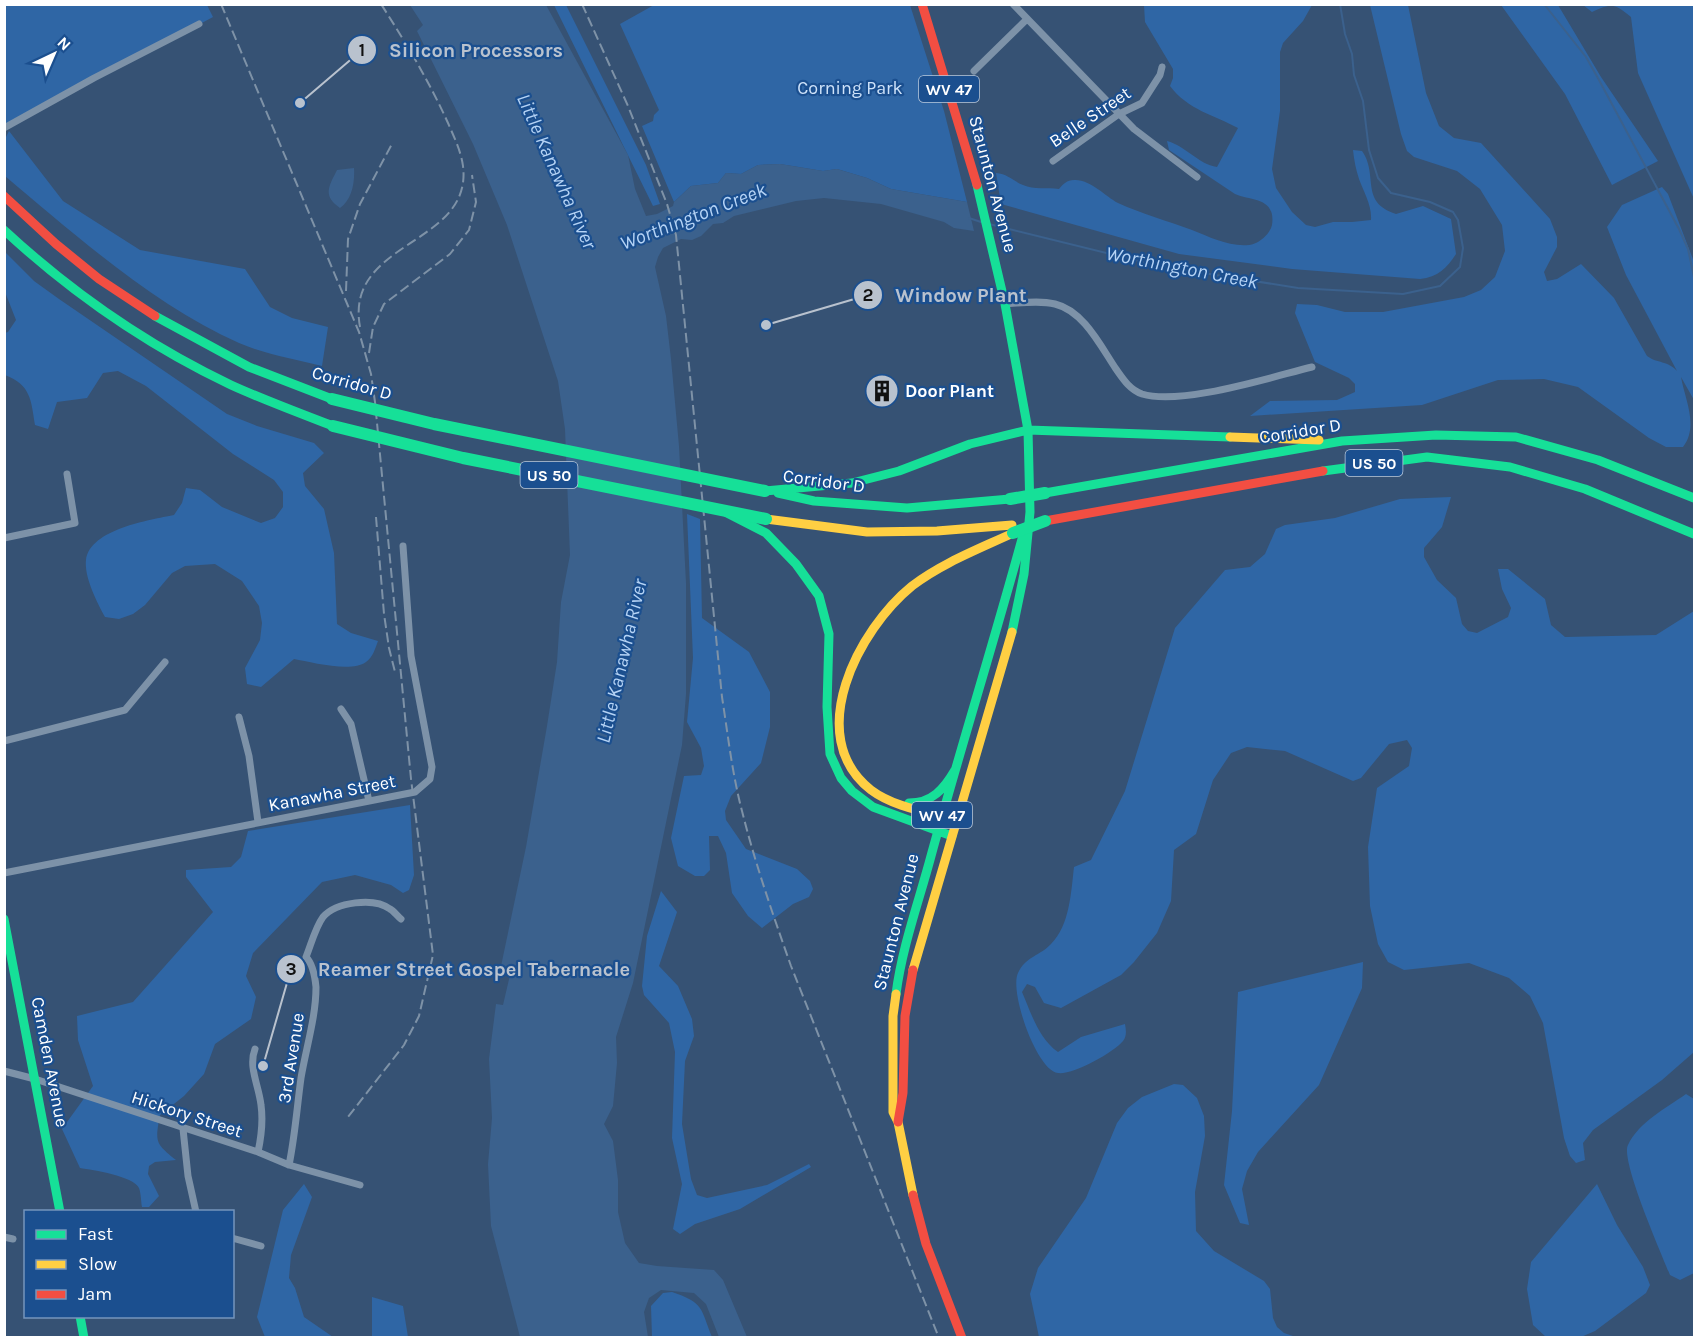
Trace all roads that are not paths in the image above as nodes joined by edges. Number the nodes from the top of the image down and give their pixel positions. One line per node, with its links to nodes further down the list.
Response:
1 (922, 4): 6 (main road, Staunton Avenue / WV 47)
2 (929, 4): 6 (main road)
3 (1013, 4): 4 (street)
4 (1027, 19): 8 (street); 9 (street)
5 (199, 24): 10 (street)
6 (931, 32): 15 (main road, Staunton Avenue / WV 47)
7 (1162, 67): 9 (street, Belle Street)
8 (974, 71)
9 (1119, 114): 11 (street, Belle Street); 12 (street)
10 (4, 128)
11 (1053, 161)
12 (1197, 177)
13 (4, 196): 20 (main road, Corridor D / US 50, bridge)
14 (4, 230): 22 (main road, US 50, bridge)
15 (1005, 304): 16 (street); 17 (main road, Staunton Avenue / WV 47)
16 (1312, 367)
17 (1028, 430): 18 (main road); 20 (main road); 23 (main road, Staunton Avenue / WV 47)
18 (1342, 441): 20 (main road, Corridor D / US 50, bridge); 21 (main road, Corridor D / US 50)
19 (67, 474): 26 (street)
20 (765, 491)
21 (1695, 498)
22 (723, 510): 24 (main road, US 50, bridge); 38 (main road, bridge)
23 (1030, 512): 32 (main road, Staunton Avenue / WV 47); 36 (main road, Staunton Avenue / WV 47)
24 (1012, 529): 25 (main road, US 50, bridge); 34 (main road)
25 (1695, 534)
26 (4, 538)
27 (403, 546): 33 (street, Kanawha Street)
28 (165, 662): 31 (street)
29 (340, 709): 33 (street)
30 (239, 717): 37 (street)
31 (4, 741)
32 (955, 770): 34 (main road); 35 (main road, Staunton Avenue / WV 47)
33 (369, 801): 37 (street, Kanawha Street)
34 (893, 801): 35 (main road)
35 (942, 816): 36 (main road); 38 (main road, Staunton Avenue / WV 47)
36 (957, 820): 39 (main road, Staunton Avenue / WV 47)
37 (258, 822): 40 (street, Kanawha Street)
38 (937, 831): 39 (main road); 46 (main road, Staunton Avenue / WV 47)
39 (952, 836): 46 (main road, Staunton Avenue / WV 47)
40 (4, 873)
41 (4, 919): 45 (main road, Camden Avenue)
42 (400, 919): 49 (street, 3rd Avenue)
43 (255, 1049): 48 (street)
44 (4, 1071): 45 (street, Hickory Street)
45 (35, 1079): 47 (street, Hickory Street); 51 (main road, Camden Avenue)
46 (898, 1122): 59 (main road, WV 47)
47 (183, 1129): 48 (street, Hickory Street); 52 (street)
48 (258, 1152): 49 (street, Hickory Street)
49 (289, 1165): 50 (street, Hickory Street)
50 (360, 1185)
51 (60, 1210)
52 (196, 1210)
53 (4, 1237): 54 (street)
54 (14, 1239)
55 (234, 1239): 56 (street)
56 (261, 1246)
57 (80, 1318): 58 (main road)
58 (84, 1338)
59 (962, 1338)

